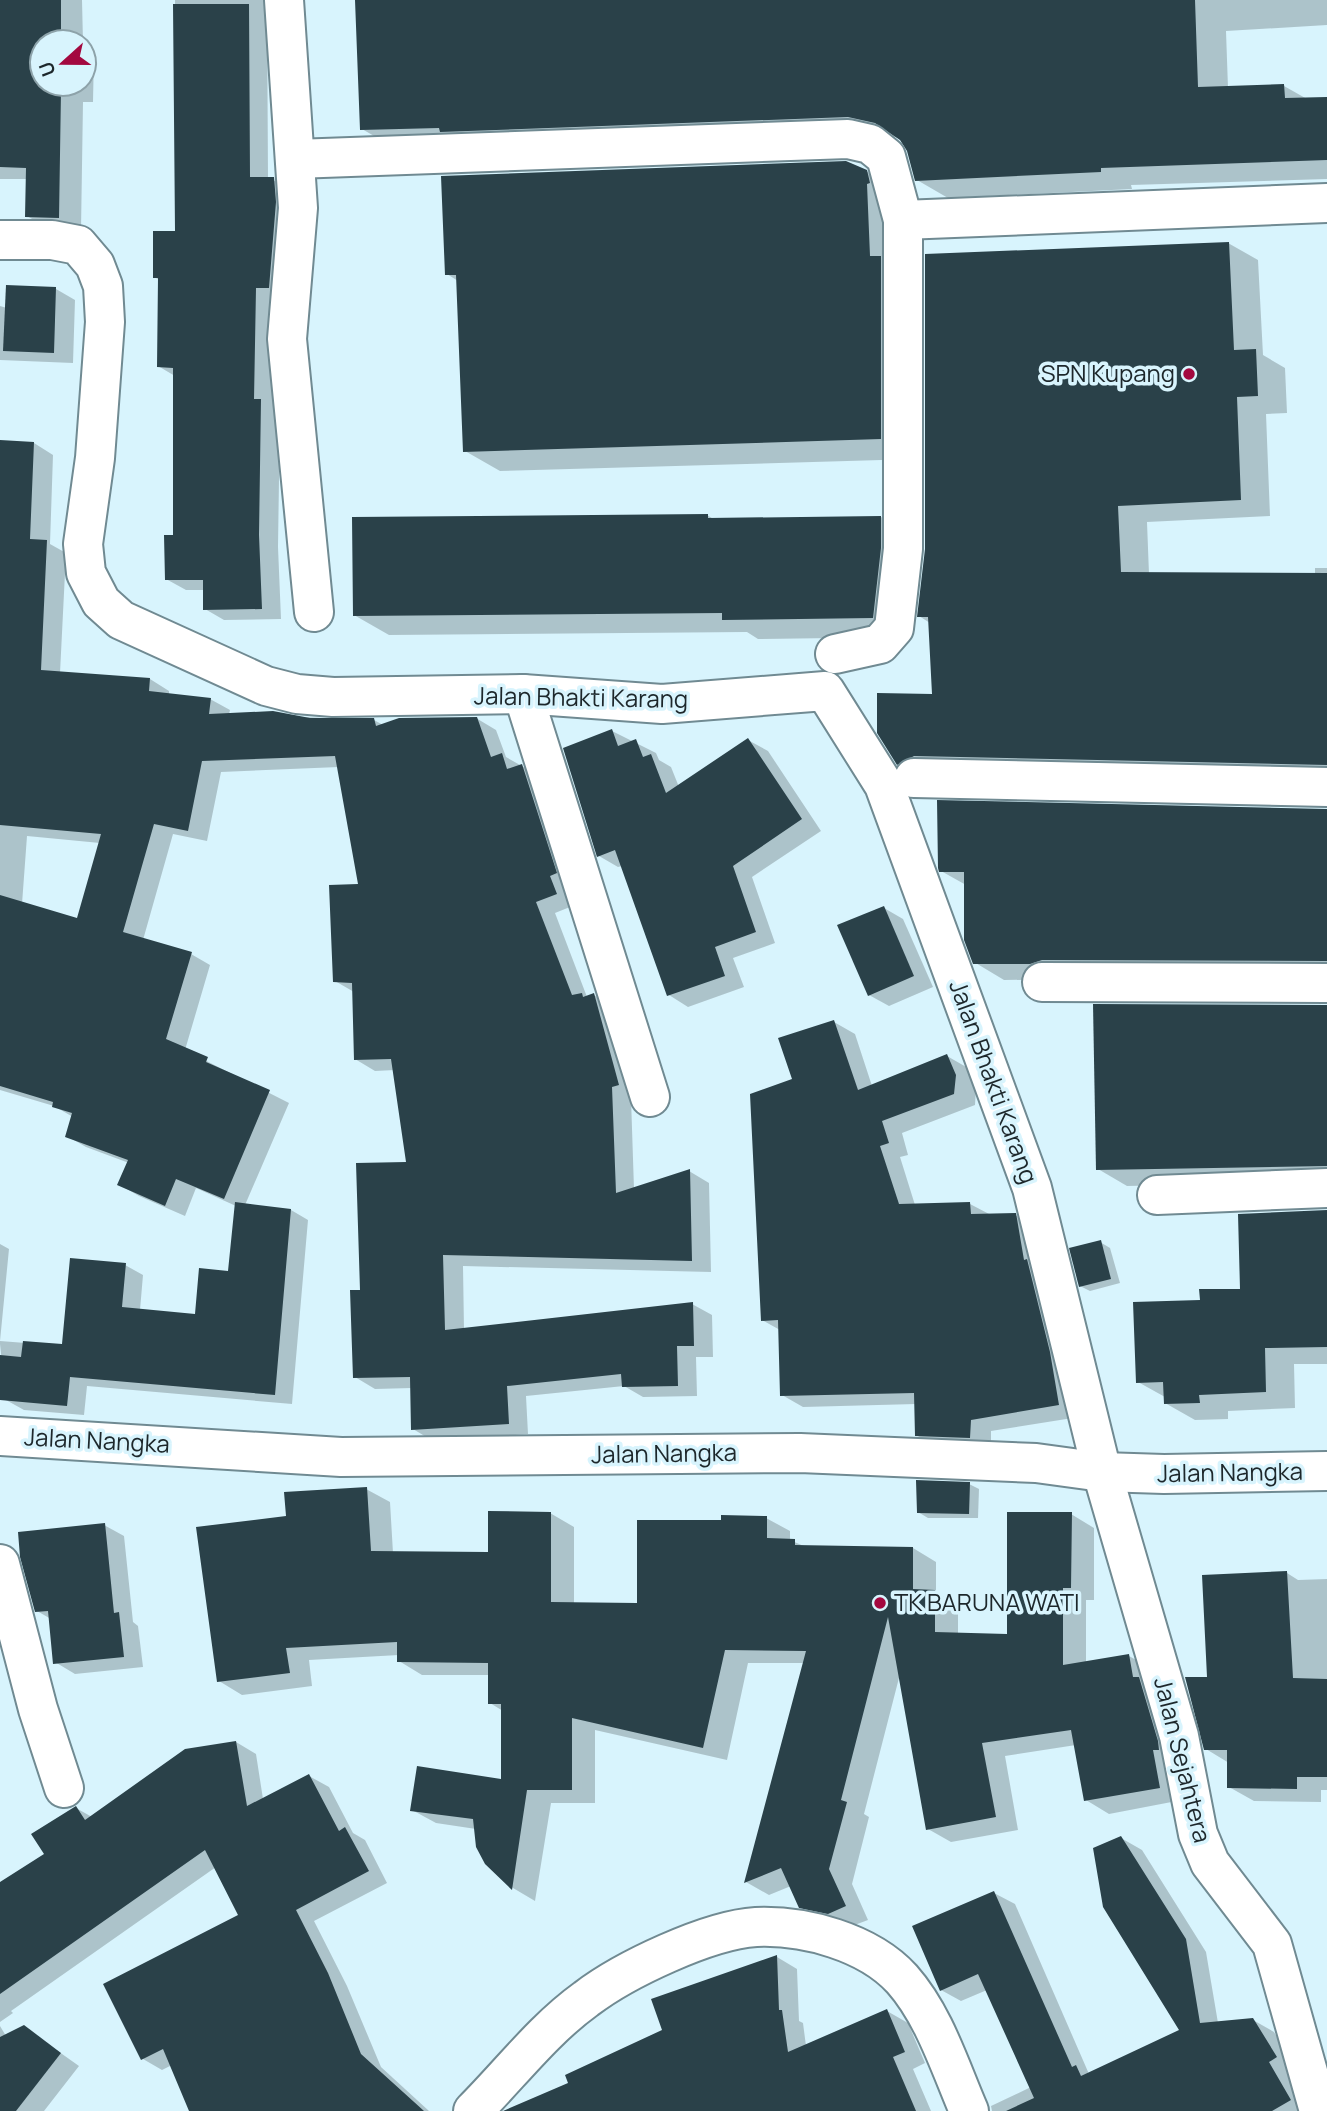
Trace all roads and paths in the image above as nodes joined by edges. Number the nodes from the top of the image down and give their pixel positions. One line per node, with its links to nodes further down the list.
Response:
1 (284, 0): 2 (street)
2 (295, 159): 4 (street); 6 (street)
3 (1327, 203): 4 (street)
4 (903, 220): 7 (street)
5 (0, 240): 8 (street, Jalan Bhakti Karang)
6 (314, 612)
7 (835, 654)
8 (523, 694): 13 (street); 18 (street, Jalan Bhakti Karang)
9 (914, 778): 10 (street)
10 (1327, 787)
11 (1042, 982): 12 (street)
12 (1327, 983)
13 (650, 1097)
14 (1327, 1188): 15 (street)
15 (1157, 1195)
16 (0, 1436): 18 (street, Jalan Nangka)
17 (1327, 1471): 18 (street, Jalan Nangka)
18 (1102, 1472): 23 (street, Jalan Sejahtera)
19 (0, 1564): 20 (street)
20 (64, 1788)
21 (473, 2111): 22 (street)
22 (969, 2111)
23 (1319, 2111)

